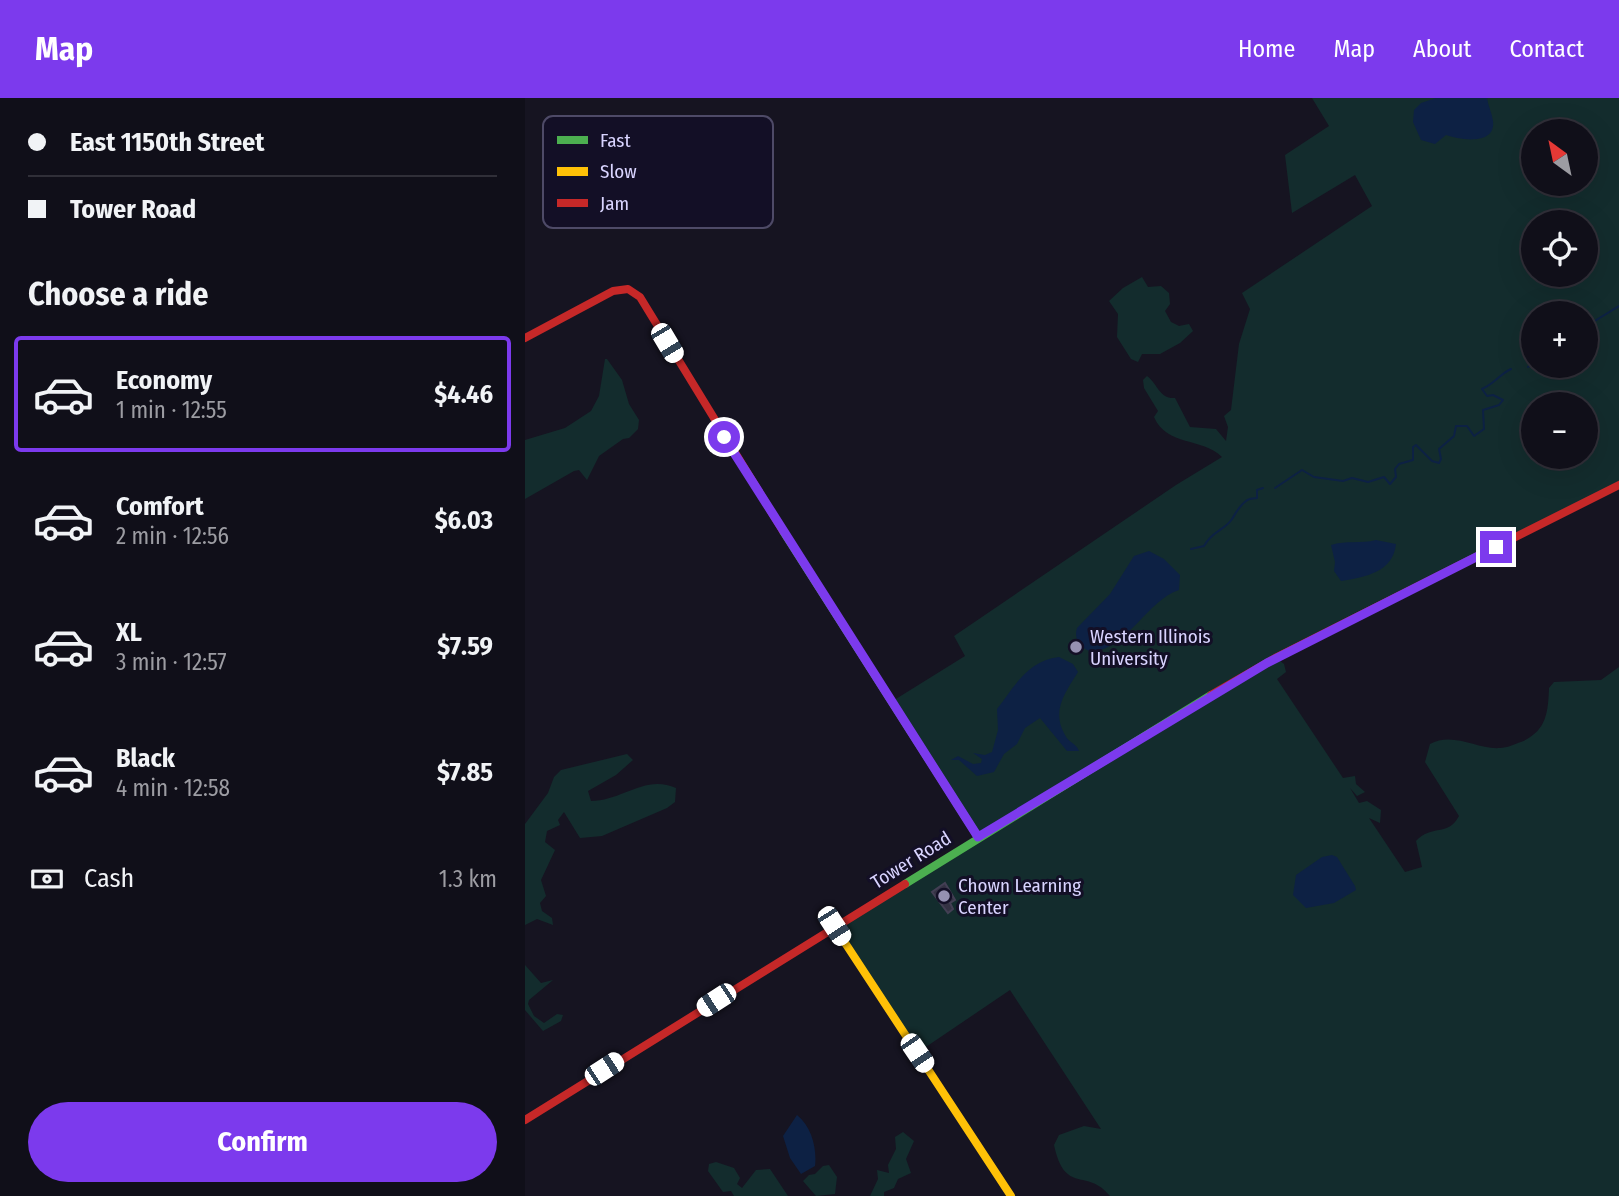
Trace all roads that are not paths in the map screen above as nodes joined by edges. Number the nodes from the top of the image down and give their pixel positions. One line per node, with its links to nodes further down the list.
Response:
1 (525, 338): 3 (street)
2 (1619, 485): 3 (street, Tower Road)
3 (978, 837): 4 (street, Tower Road)
4 (834, 926): 5 (street, Tower Road); 6 (street)
5 (525, 1120)
6 (1011, 1196)

